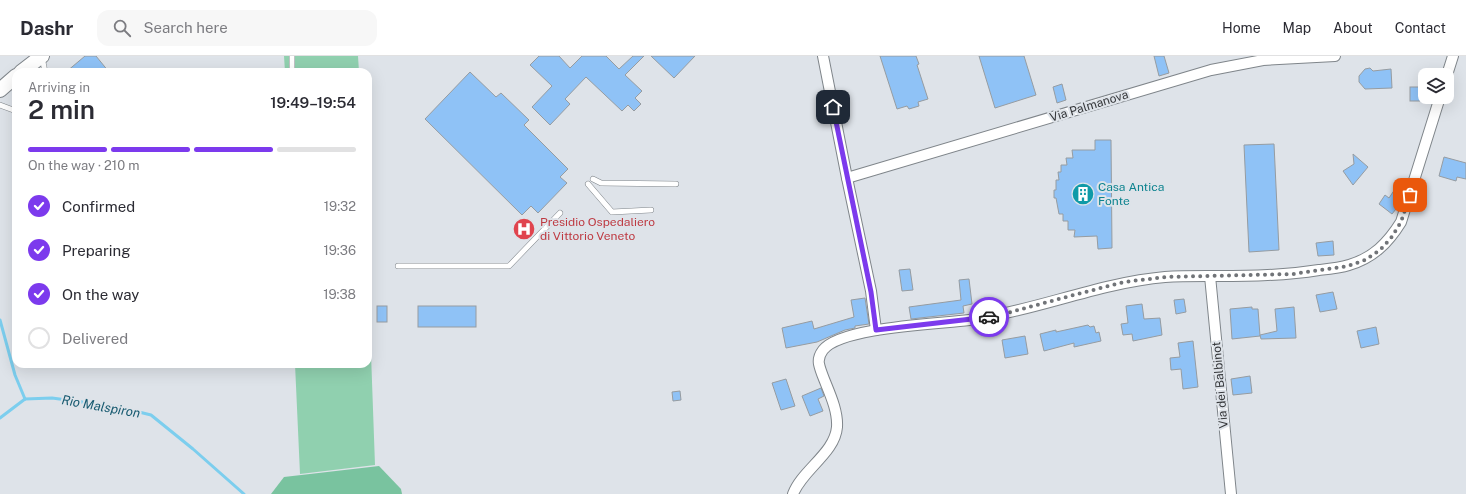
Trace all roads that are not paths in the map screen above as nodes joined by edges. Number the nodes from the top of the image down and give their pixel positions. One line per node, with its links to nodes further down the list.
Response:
1 (42, 56): 6 (main road); 7 (lane)
2 (292, 56): 8 (lane)
3 (823, 56): 15 (street)
4 (1335, 56): 15 (street, Via Palmanova)
5 (1453, 56): 9 (street)
6 (26, 68)
7 (44, 68)
8 (292, 68)
9 (1449, 68)
10 (12, 80): 11 (main road)
11 (0, 90)
12 (1438, 104): 22 (street)
13 (0, 105): 14 (lane)
14 (12, 110)
15 (846, 178): 23 (street)
16 (594, 179): 18 (lane)
17 (588, 184): 19 (lane)
18 (676, 184)
19 (651, 210)
20 (560, 213): 21 (lane)
21 (398, 266)
22 (1210, 276): 23 (street); 25 (street, Via dei Balbinot)
23 (876, 330): 24 (street)
24 (793, 494)
25 (1231, 494)

